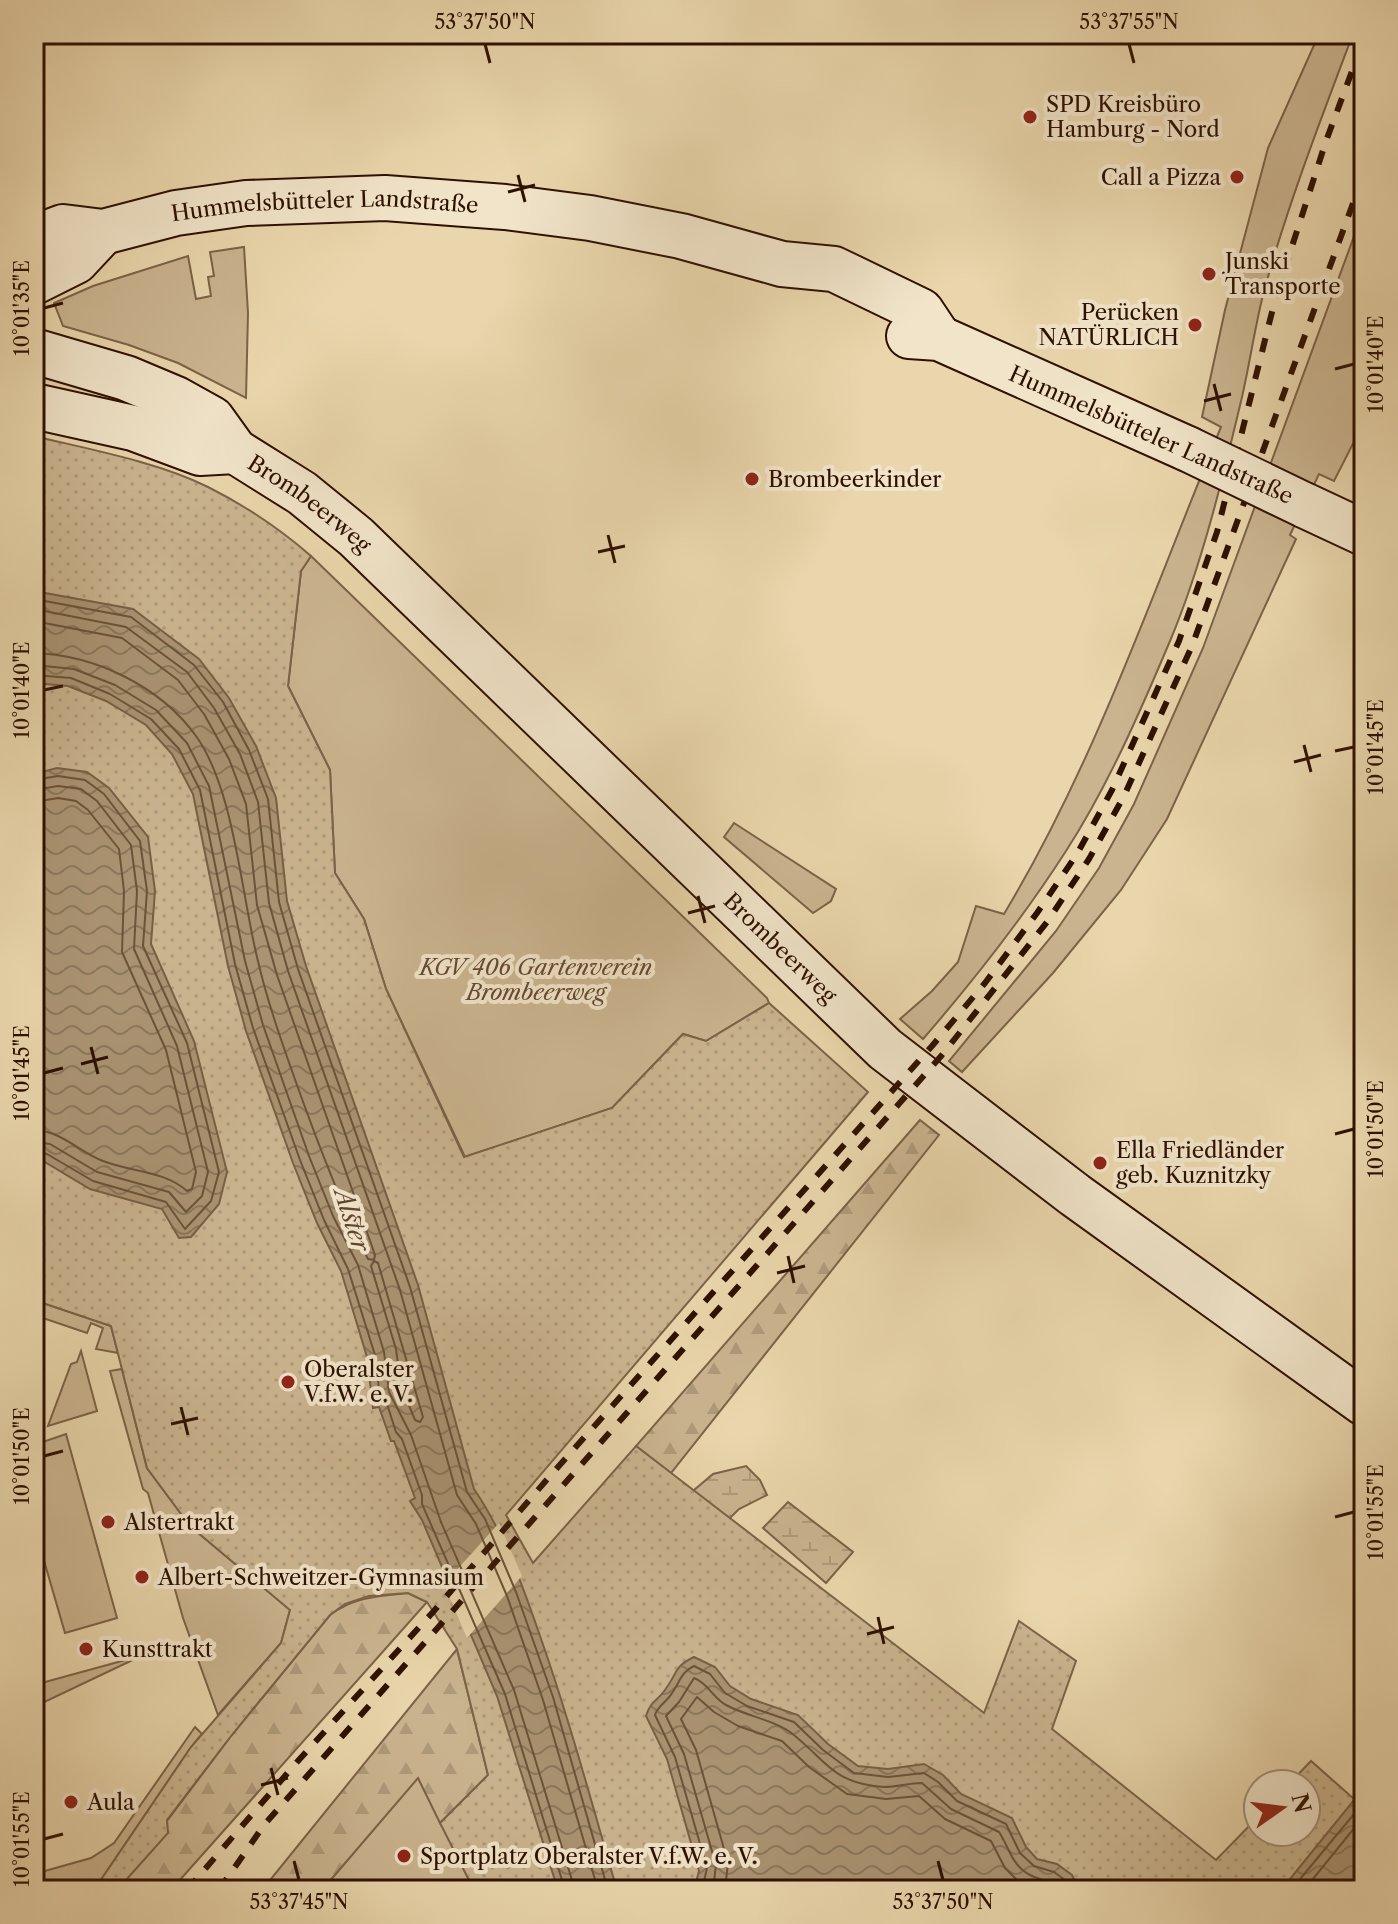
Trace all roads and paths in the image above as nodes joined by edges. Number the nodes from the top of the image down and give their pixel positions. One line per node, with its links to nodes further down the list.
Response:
1 (103, 232): 2 (main road, Hummelsbütteler Landstraße); 3 (main road); 7 (main road, Hummelsbütteler Landstraße, bridge)
2 (34, 238)
3 (34, 282)
4 (34, 351): 6 (main road, Brombeerweg)
5 (34, 406): 6 (main road, Brombeerweg)
6 (235, 451): 8 (main road, Brombeerweg)
7 (1364, 533)
8 (1364, 1403)

